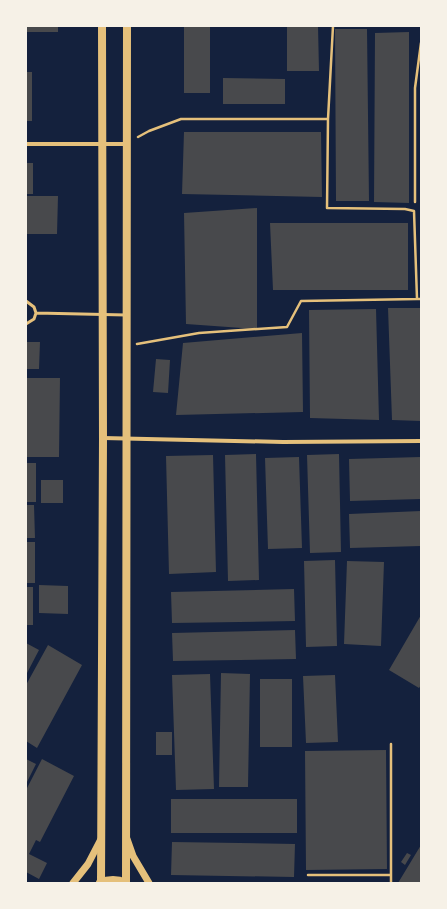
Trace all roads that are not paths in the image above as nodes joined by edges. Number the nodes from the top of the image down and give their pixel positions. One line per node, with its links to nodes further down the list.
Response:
1 (102, 26): 3 (main road)
2 (127, 26): 5 (main road)
3 (102, 143): 4 (street); 5 (street); 9 (main road)
4 (26, 144)
5 (127, 144): 8 (main road)
6 (26, 301): 7 (lane)
7 (36, 313): 9 (lane); 10 (lane)
8 (126, 315): 9 (lane); 12 (main road)
9 (103, 316): 11 (main road)
10 (26, 324)
11 (103, 438): 12 (street); 15 (main road)
12 (127, 439): 13 (street); 14 (main road)
13 (421, 441)
14 (127, 838): 18 (main road); 19 (street)
15 (101, 839): 16 (street); 17 (main road)
16 (73, 883)
17 (100, 883): 18 (main road)
18 (126, 883)
19 (149, 883)

